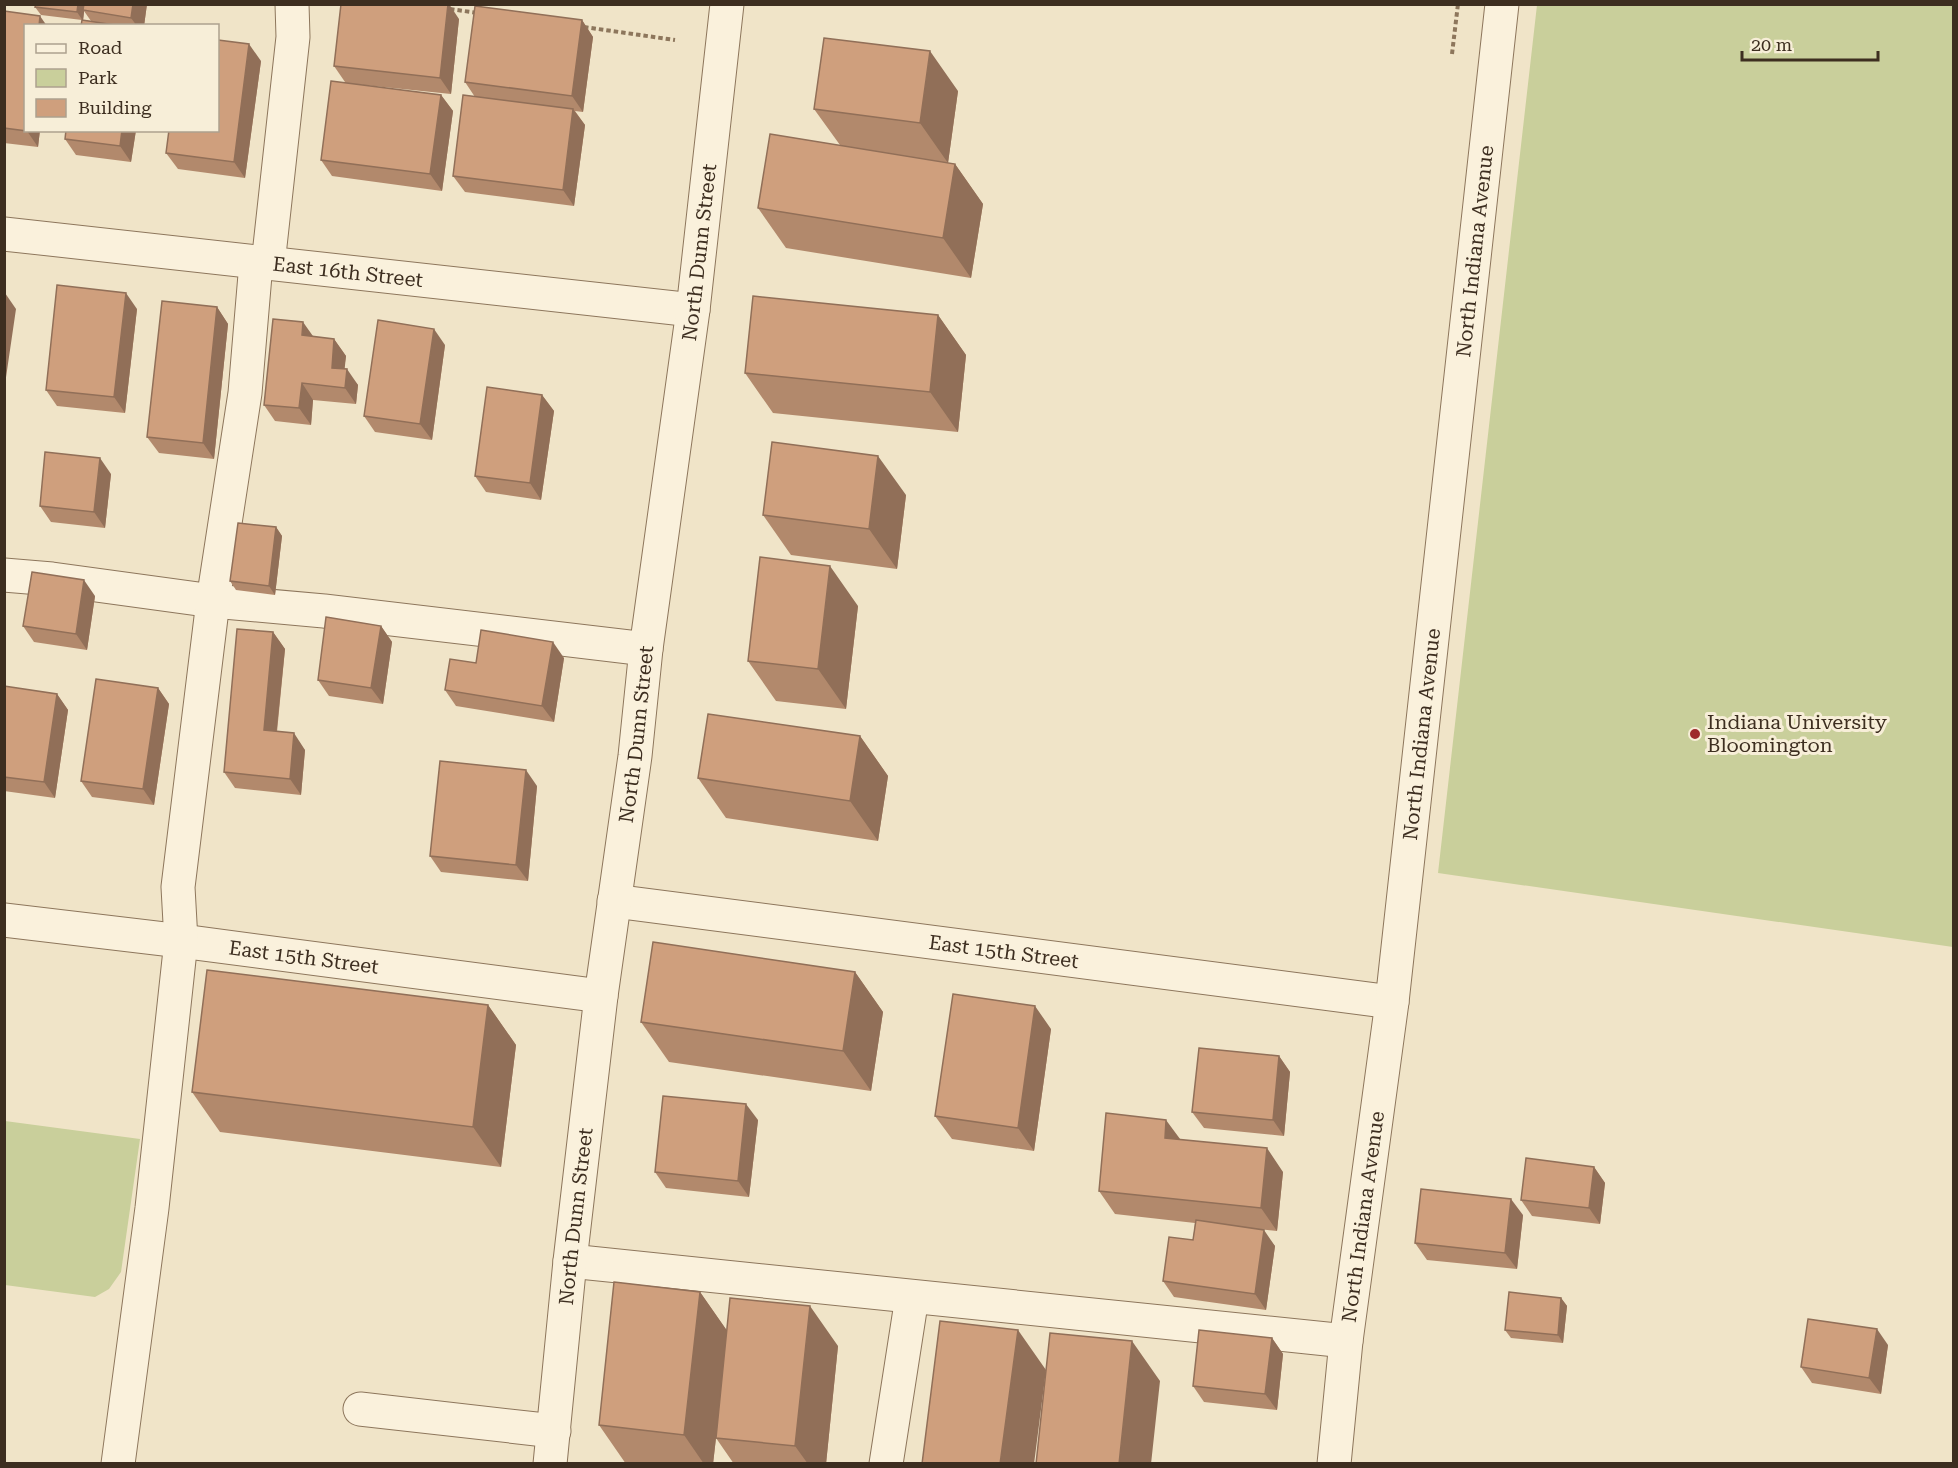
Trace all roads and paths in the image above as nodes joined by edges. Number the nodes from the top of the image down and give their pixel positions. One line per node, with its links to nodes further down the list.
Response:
1 (292, 4): 9 (street)
2 (727, 4): 10 (street, North Dunn Street)
3 (1502, 4): 18 (street, North Indiana Avenue)
4 (441, 8): 5 (path)
5 (488, 14)
6 (582, 27): 7 (path)
7 (675, 40)
8 (4, 234): 9 (street, East 16th Street)
9 (262, 263): 10 (street, East 16th Street); 12 (street)
10 (693, 310): 13 (street, North Dunn Street)
11 (4, 575): 12 (street)
12 (213, 602): 13 (street); 16 (street)
13 (646, 648): 14 (street, North Dunn Street)
14 (614, 902): 17 (street, North Dunn Street); 18 (street, East 15th Street)
15 (4, 920): 16 (street, East 15th Street)
16 (180, 941): 17 (street, East 15th Street); 24 (street)
17 (601, 996): 19 (street, North Dunn Street)
18 (1392, 1002): 21 (street, North Indiana Avenue)
19 (570, 1262): 20 (street); 23 (street, North Dunn Street)
20 (912, 1297): 21 (street); 26 (street)
21 (1346, 1341): 27 (street, North Indiana Avenue)
22 (360, 1409): 23 (street)
23 (554, 1431): 25 (street, North Dunn Street)
24 (118, 1464)
25 (550, 1464)
26 (886, 1464)
27 (1334, 1464)

